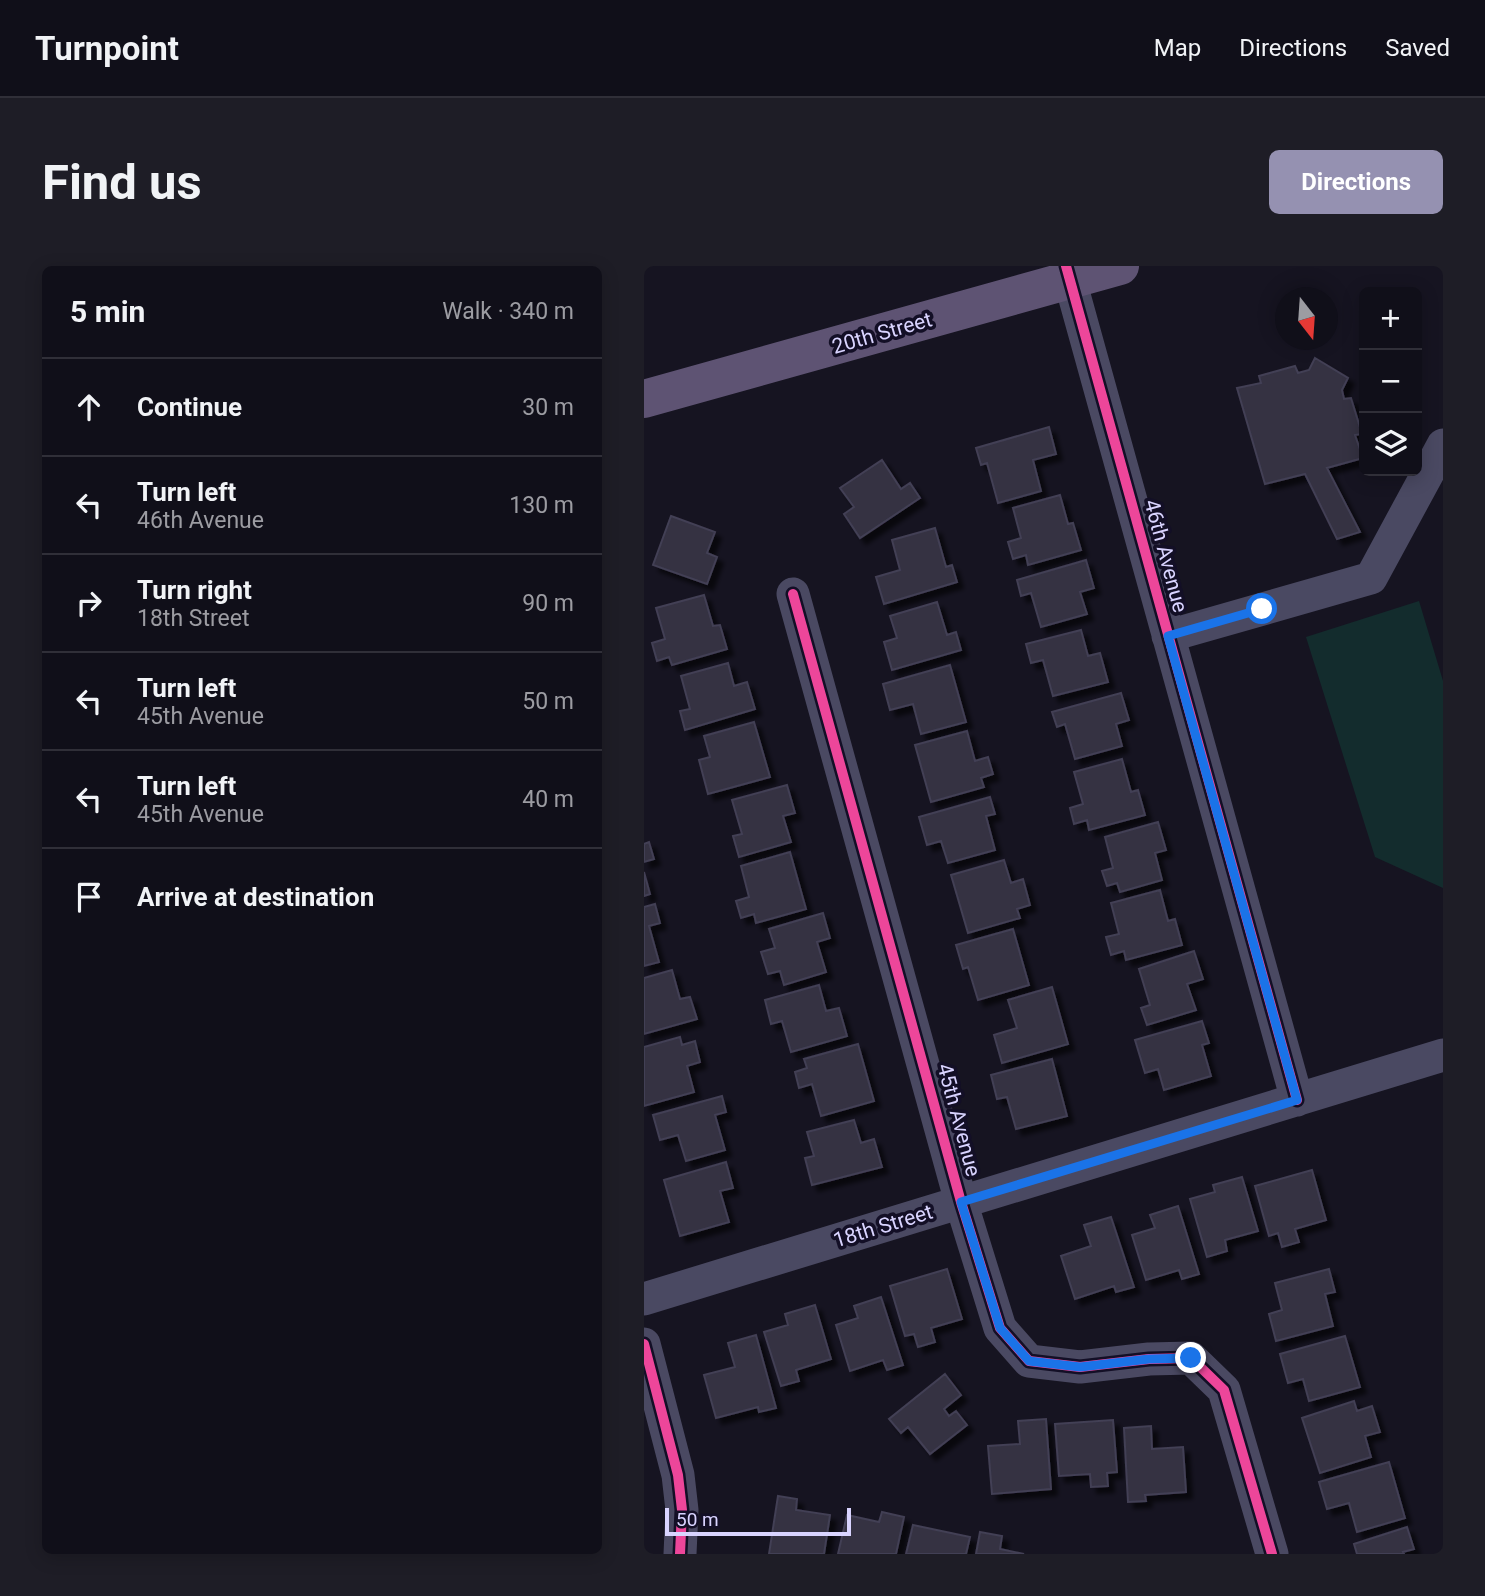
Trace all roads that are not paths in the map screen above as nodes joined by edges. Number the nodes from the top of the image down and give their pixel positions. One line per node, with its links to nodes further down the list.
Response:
1 (1120, 266): 2 (main road, 20th Street)
2 (1068, 273): 3 (main road, 20th Street); 6 (street, 46th Avenue)
3 (644, 399)
4 (1443, 445): 6 (street)
5 (793, 594): 9 (street, 45th Avenue)
6 (1168, 636): 8 (street, 46th Avenue)
7 (1443, 1055): 8 (street, 18th Street)
8 (1297, 1100): 9 (street, 18th Street)
9 (961, 1202): 10 (street, 18th Street); 13 (street, 45th Avenue)
10 (644, 1299)
11 (644, 1344): 12 (street)
12 (680, 1554)
13 (1272, 1554)

